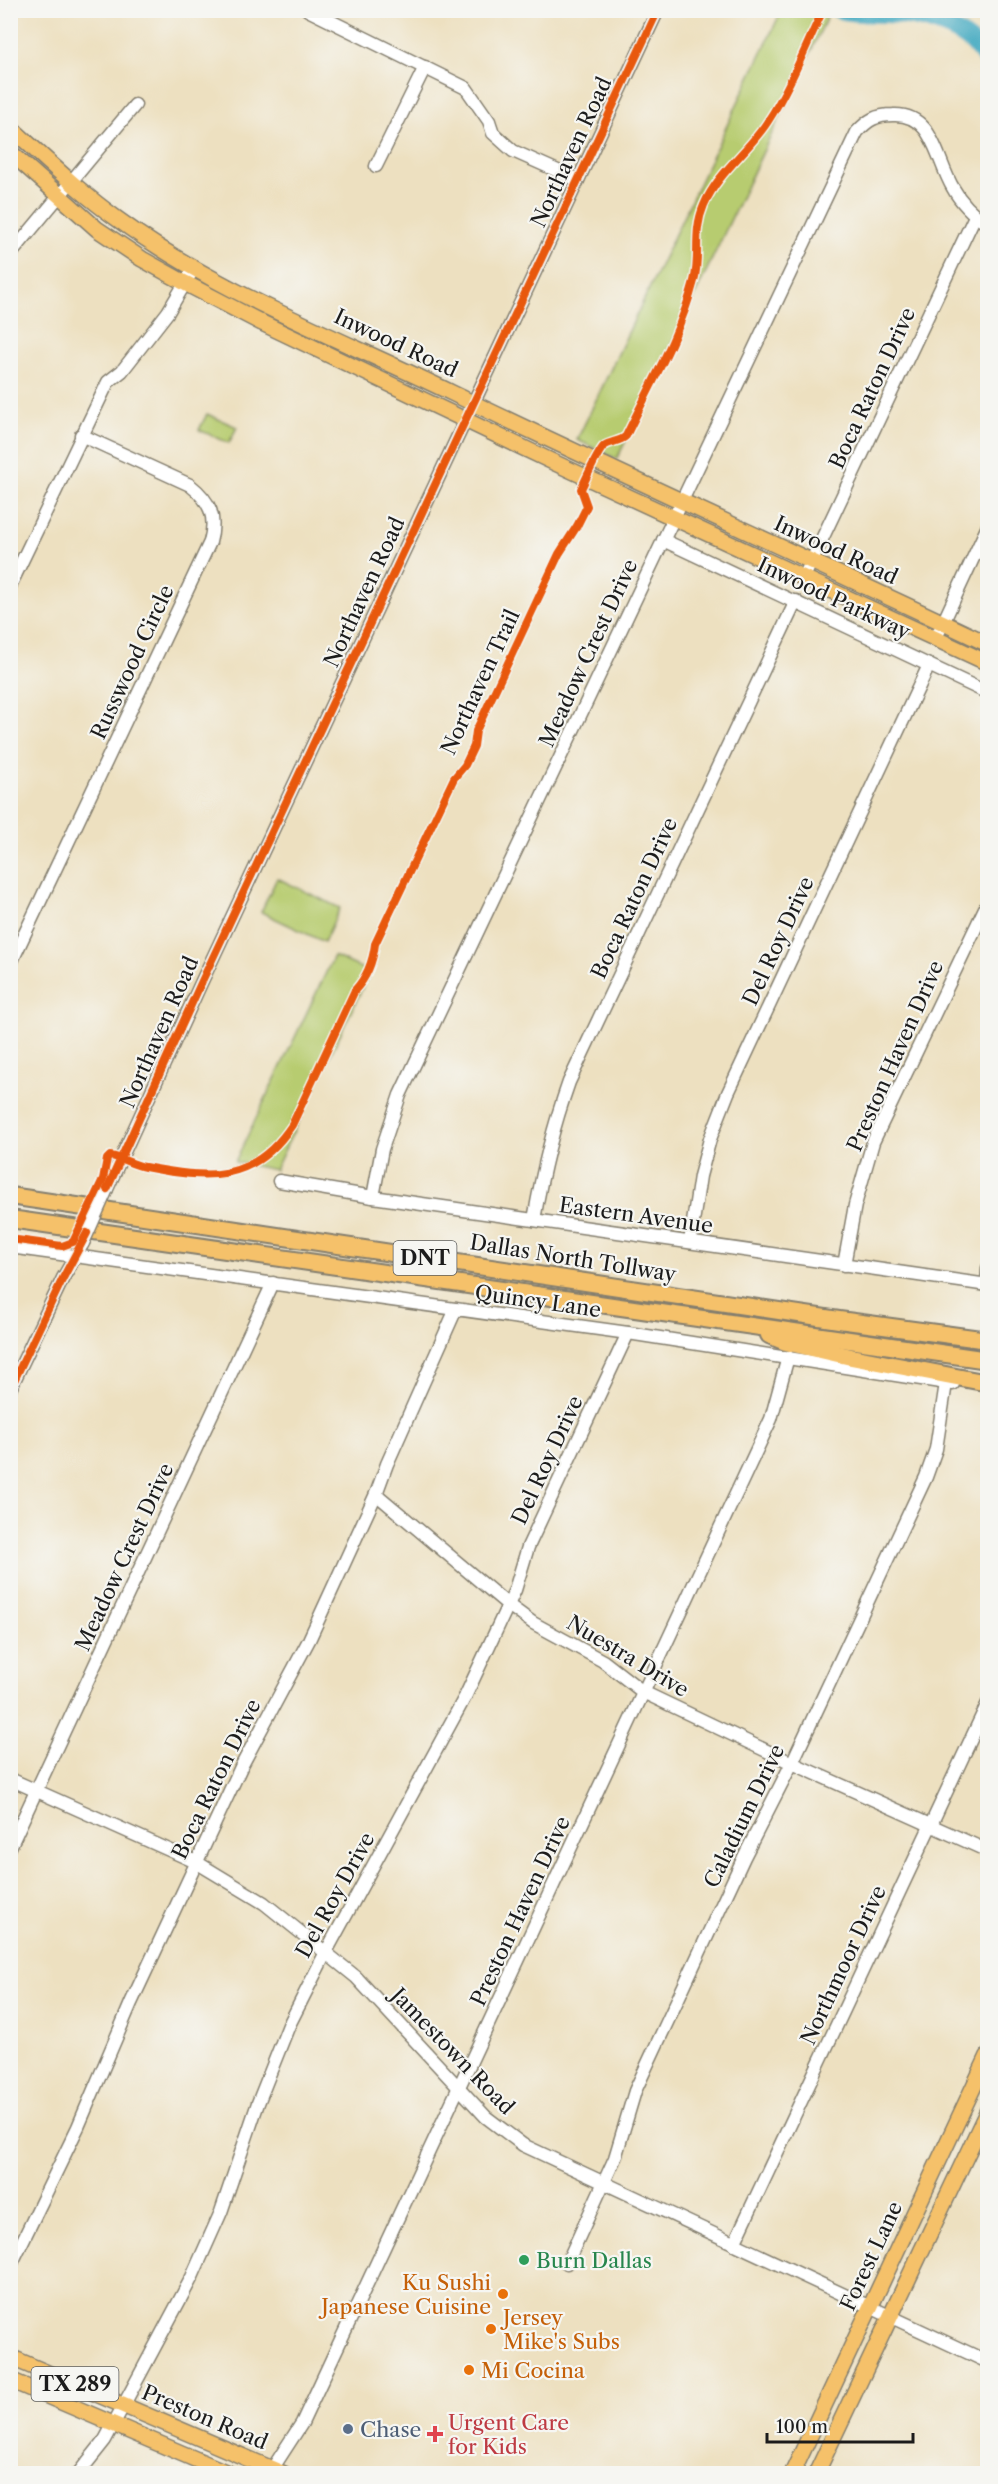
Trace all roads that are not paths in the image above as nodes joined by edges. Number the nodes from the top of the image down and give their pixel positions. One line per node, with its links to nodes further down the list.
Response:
1 (308, 10): 3 (street)
2 (658, 10): 8 (street, Northaven Road)
3 (425, 67): 7 (street); 8 (street)
4 (135, 105): 9 (street)
5 (10, 127): 9 (main road, Inwood Road)
6 (10, 152): 10 (main road, Inwood Road)
7 (376, 166)
8 (578, 180): 16 (street, Northaven Road)
9 (70, 182): 10 (street); 14 (main road, Inwood Road)
10 (58, 196): 13 (street); 15 (main road, Inwood Road)
11 (975, 216): 12 (street); 19 (street, Meadow Crest Drive); 23 (street, Boca Raton Drive)
12 (987, 225)
13 (10, 255)
14 (194, 268): 15 (street); 16 (main road, Inwood Road)
15 (185, 283): 17 (main road, Inwood Road); 18 (street)
16 (472, 404): 17 (street, Northaven Road); 19 (main road, Inwood Road)
17 (465, 420): 20 (main road, Inwood Road); 42 (street, Northaven Road, bridge)
18 (81, 435): 25 (street); 34 (street, Russwood Circle)
19 (681, 502): 20 (street, Meadow Crest Drive); 23 (main road, Inwood Road)
20 (674, 517): 22 (street, Meadow Crest Drive); 24 (main road, Inwood Road)
21 (987, 526): 27 (street)
22 (663, 540): 26 (street, Inwood Parkway); 37 (street, Meadow Crest Drive)
23 (811, 562): 24 (street, Boca Raton Drive); 27 (main road, Inwood Road)
24 (804, 578): 28 (main road, Inwood Road)
25 (10, 586)
26 (796, 601): 31 (street, Inwood Parkway); 39 (street, Boca Raton Drive)
27 (942, 623): 28 (street); 29 (main road, Inwood Road)
28 (936, 638): 30 (main road, Inwood Road)
29 (987, 644)
30 (987, 663)
31 (929, 665): 32 (street, Inwood Parkway); 40 (street, Del Roy Drive)
32 (987, 693)
33 (987, 902): 43 (street, Preston Haven Drive)
34 (10, 965)
35 (279, 1180): 37 (street, Eastern Avenue)
36 (10, 1196): 50 (highway, Dallas North Tollway / DNT)
37 (373, 1197): 39 (street, Eastern Avenue)
38 (10, 1219): 48 (highway, Dallas North Tollway / DNT)
39 (534, 1220): 40 (street, Eastern Avenue)
40 (690, 1242): 43 (street, Eastern Avenue)
41 (10, 1247): 42 (street, Quincy Lane)
42 (76, 1257): 45 (street, Quincy Lane); 58 (street, Northaven Road)
43 (844, 1265): 46 (street, Eastern Avenue)
44 (987, 1268): 46 (street)
45 (273, 1283): 47 (street, Quincy Lane); 65 (street, Meadow Crest Drive)
46 (987, 1285)
47 (456, 1309): 51 (street, Quincy Lane); 59 (street, Boca Raton Drive)
48 (746, 1325): 54 (highway, Dallas North Tollway / DNT); 56 (highway)
49 (987, 1331): 50 (highway)
50 (928, 1332): 52 (highway, Dallas North Tollway / DNT)
51 (628, 1333): 53 (street, Quincy Lane); 60 (street, Del Roy Drive)
52 (987, 1340)
53 (788, 1357): 55 (street, Quincy Lane); 61 (street, Preston Haven Drive)
54 (987, 1360)
55 (946, 1383): 57 (street, Quincy Lane); 63 (street, Caladium Drive)
56 (987, 1383)
57 (987, 1388)
58 (10, 1389)
59 (376, 1494): 60 (street, Nuestra Drive); 69 (street, Boca Raton Drive)
60 (507, 1604): 61 (street, Nuestra Drive); 70 (street, Del Roy Drive)
61 (643, 1692): 63 (street, Nuestra Drive); 72 (street, Preston Haven Drive)
62 (987, 1703): 66 (street, Northmoor Drive)
63 (792, 1763): 66 (street, Nuestra Drive); 76 (street, Caladium Drive)
64 (10, 1779): 65 (street, Jamestown Road)
65 (37, 1790): 67 (street, Meadow Crest Drive); 69 (street, Jamestown Road)
66 (930, 1824): 68 (street, Nuestra Drive); 77 (street, Northmoor Drive)
67 (10, 1847)
68 (987, 1851)
69 (196, 1862): 70 (street, Jamestown Road); 79 (street, Boca Raton Drive)
70 (326, 1952): 72 (street, Jamestown Road); 86 (street, Del Roy Drive)
71 (987, 2056): 74 (main road, Forest Lane)
72 (459, 2087): 76 (street, Jamestown Road); 89 (street, Preston Haven Drive)
73 (987, 2110): 75 (main road, Forest Lane)
74 (957, 2121): 75 (main road); 80 (main road, Forest Lane)
75 (978, 2131): 81 (main road, Forest Lane)
76 (604, 2183): 77 (street, Jamestown Road); 78 (street, Caladium Drive)
77 (734, 2244): 80 (street, Jamestown Road)
78 (567, 2263)
79 (10, 2267)
80 (871, 2307): 81 (street, Jamestown Road); 85 (main road, Forest Lane)
81 (890, 2317): 83 (street, Jamestown Road); 87 (main road, Forest Lane)
82 (10, 2357): 86 (main road, Preston Road / TX 289)
83 (987, 2362)
84 (10, 2380): 88 (main road, Preston Road / TX 289)
85 (826, 2402): 87 (main road); 92 (main road, Forest Lane)
86 (123, 2404): 88 (street, Del Roy Drive); 89 (main road, Preston Road / TX 289)
87 (846, 2411): 93 (main road, Forest Lane)
88 (113, 2423): 90 (street, Del Roy Drive); 91 (main road, Preston Road / TX 289)
89 (275, 2472)
90 (78, 2474)
91 (230, 2474)
92 (792, 2474)
93 (816, 2474)

